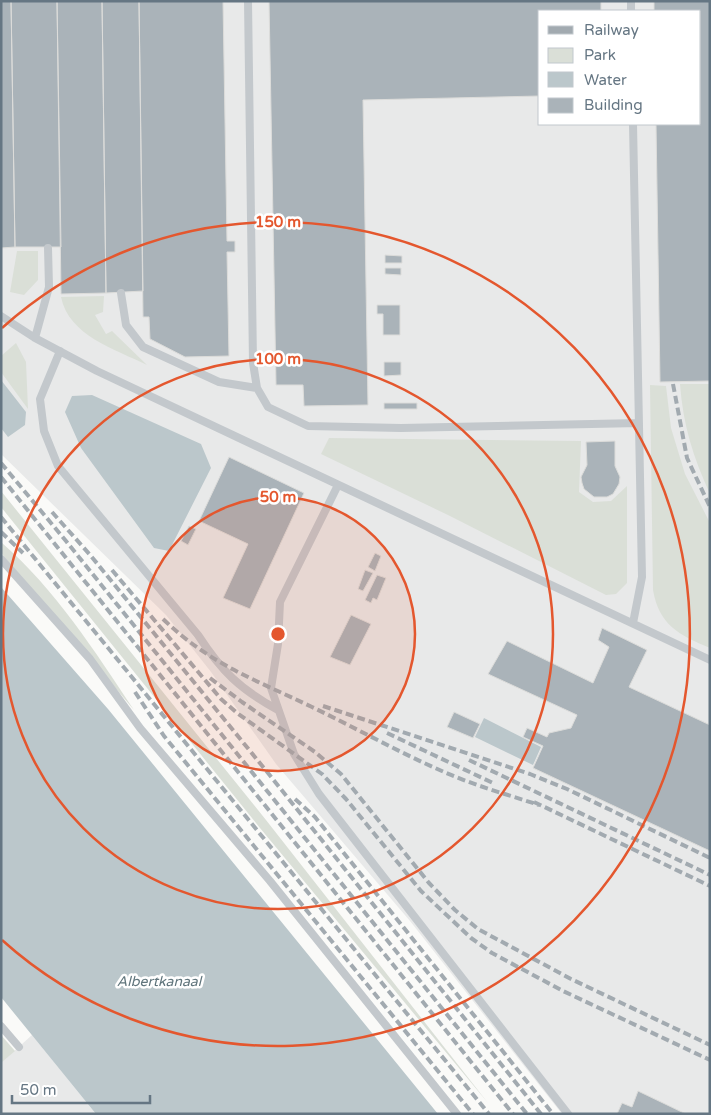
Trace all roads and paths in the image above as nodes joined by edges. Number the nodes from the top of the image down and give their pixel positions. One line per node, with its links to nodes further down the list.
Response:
1 (248, 1): 8 (lane)
2 (633, 125): 9 (lane)
3 (48, 248): 6 (lane)
4 (121, 293): 8 (lane)
5 (1, 316): 6 (lane)
6 (35, 338): 7 (lane)
7 (60, 351): 10 (lane); 14 (lane)
8 (256, 388): 9 (lane)
9 (639, 423): 12 (lane)
10 (338, 485): 12 (lane); 14 (lane)
11 (1, 559): 17 (lane)
12 (633, 623): 13 (lane)
13 (710, 660)
14 (278, 710): 18 (lane)
15 (1, 1026): 16 (lane)
16 (19, 1047)
17 (457, 1114)
18 (568, 1114)

